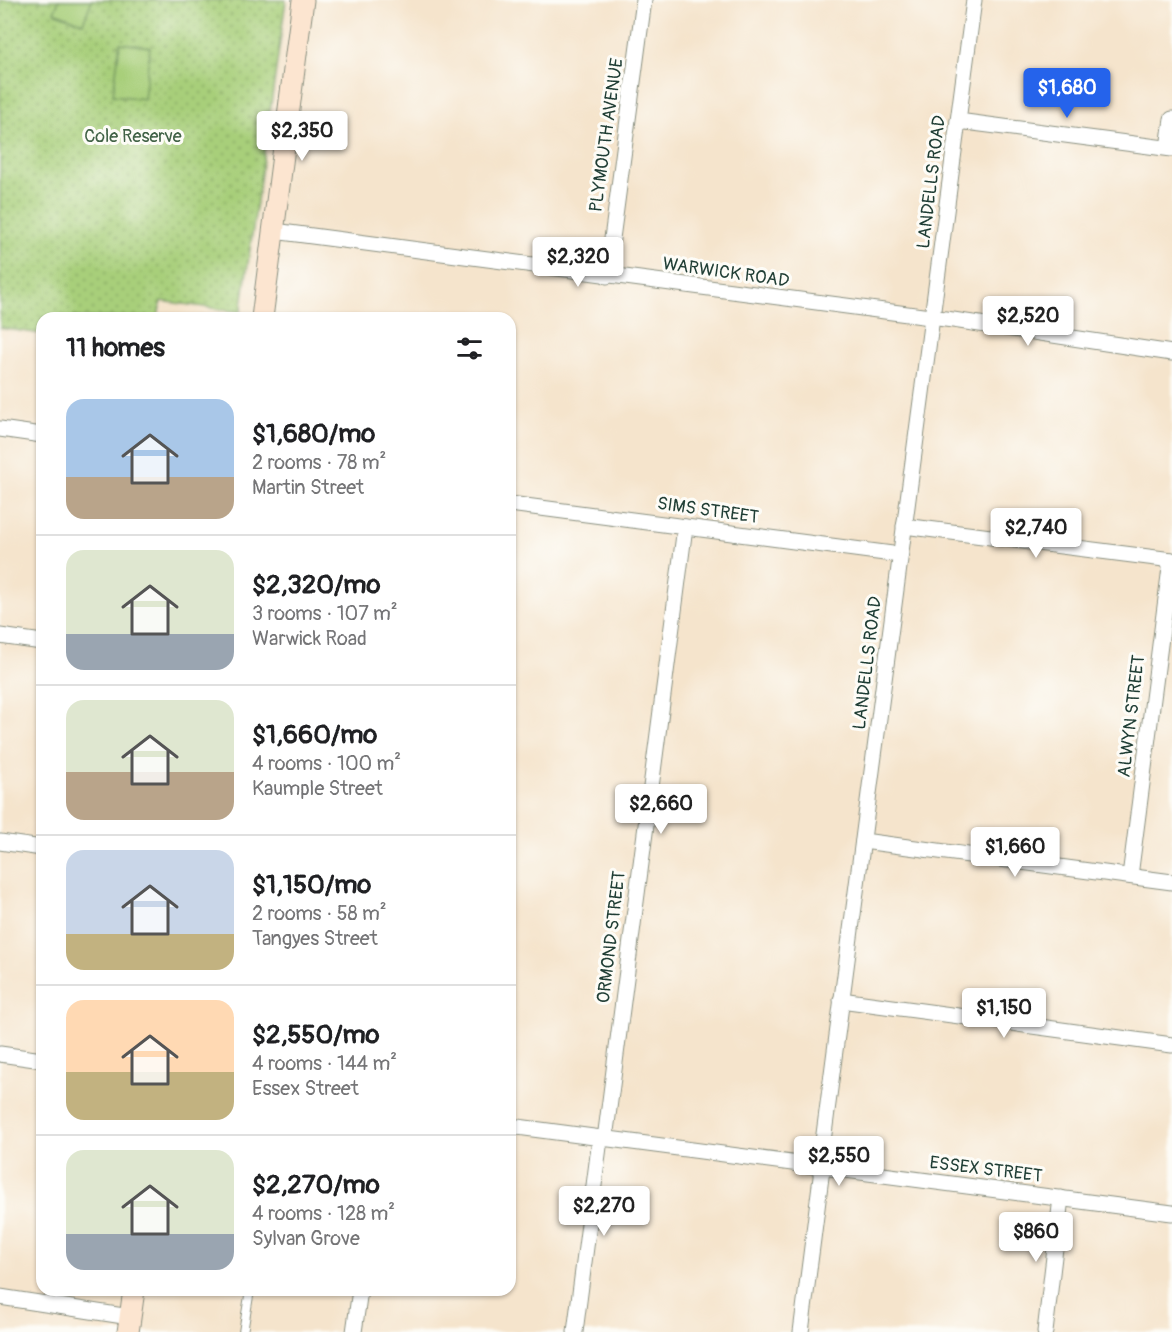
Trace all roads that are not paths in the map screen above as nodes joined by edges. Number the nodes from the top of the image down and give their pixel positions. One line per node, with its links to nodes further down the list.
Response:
1 (303, 0): 7 (main road)
2 (644, 0): 8 (street, PLYMOUTH AVENUE)
3 (974, 0): 5 (street, LANDELLS ROAD)
4 (1172, 118): 6 (street)
5 (958, 121): 6 (street); 10 (street, LANDELLS ROAD)
6 (1170, 148)
7 (274, 231): 8 (street, WARWICK ROAD); 9 (main road)
8 (607, 276): 10 (street, WARWICK ROAD)
9 (263, 312)
10 (933, 318): 11 (street, WARWICK ROAD); 16 (street, LANDELLS ROAD)
11 (1172, 353)
12 (0, 429): 13 (street)
13 (36, 434)
14 (516, 505): 15 (street, SIMS STREET)
15 (685, 526): 17 (street, SIMS STREET); 31 (street, ORMOND STREET)
16 (904, 526): 17 (street, LANDELLS ROAD); 18 (street)
17 (900, 555): 21 (street, LANDELLS ROAD)
18 (1172, 560): 24 (street, ALWYN STREET)
19 (0, 636): 20 (street)
20 (36, 641)
21 (863, 841): 24 (street); 26 (street, LANDELLS ROAD)
22 (0, 842): 23 (street)
23 (36, 847)
24 (1130, 876): 25 (street)
25 (1172, 882)
26 (841, 1000): 27 (street); 32 (street, LANDELLS ROAD)
27 (1172, 1045)
28 (0, 1054): 29 (street)
29 (36, 1059)
30 (516, 1127): 31 (street, ESSEX STREET)
31 (602, 1139): 32 (street, ESSEX STREET); 42 (street, ORMOND STREET)
32 (820, 1168): 33 (street, ESSEX STREET); 43 (street, LANDELLS ROAD)
33 (1061, 1198): 34 (street, ESSEX STREET); 44 (street)
34 (1172, 1213)
35 (133, 1296): 39 (main road)
36 (249, 1296): 40 (lane)
37 (359, 1296): 41 (street)
38 (0, 1297): 39 (street)
39 (129, 1324)
40 (243, 1332)
41 (354, 1332)
42 (575, 1332)
43 (801, 1332)
44 (1045, 1332)

